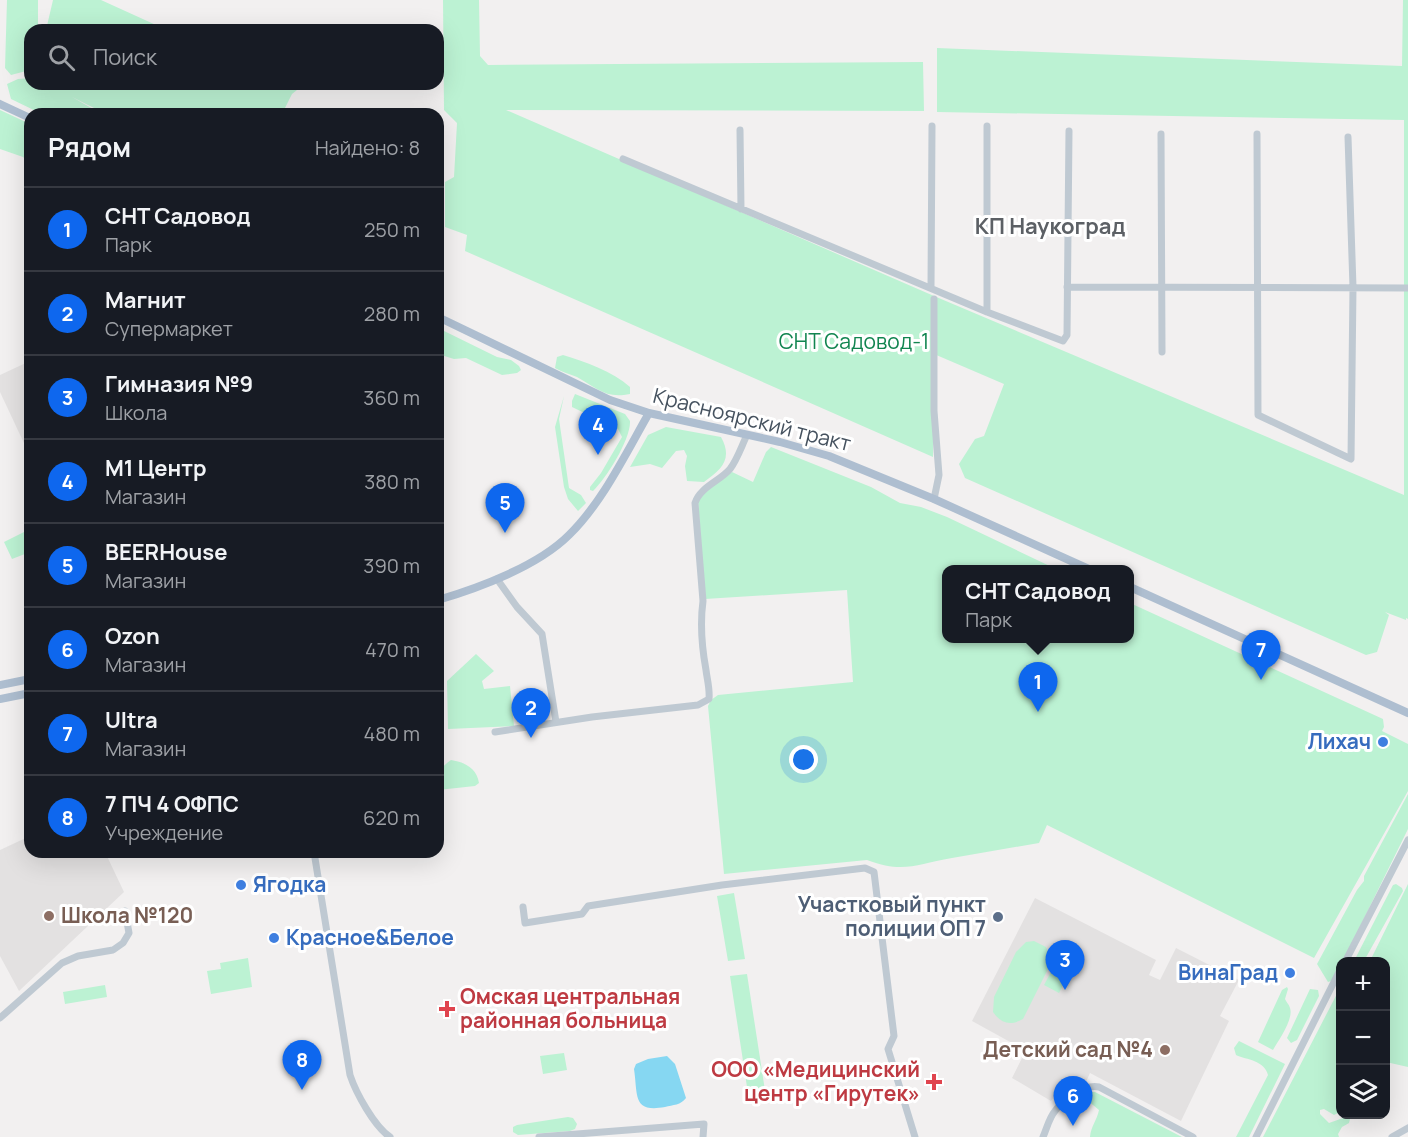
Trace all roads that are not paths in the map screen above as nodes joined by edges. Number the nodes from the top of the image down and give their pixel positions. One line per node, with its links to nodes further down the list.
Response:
1 (0, 104): 2 (main road)
2 (24, 115)
3 (932, 126): 14 (street)
4 (987, 126): 19 (street)
5 (740, 130): 11 (street)
6 (1069, 131): 13 (street)
7 (1161, 134): 12 (street)
8 (1257, 134): 15 (street)
9 (1348, 137): 16 (street)
10 (623, 159): 11 (street)
11 (741, 209): 14 (street)
12 (1162, 286): 13 (street); 15 (street); 21 (street)
13 (1067, 287): 19 (street)
14 (931, 288): 19 (street)
15 (1258, 288): 16 (street); 16 (street)
16 (1353, 288): 17 (street)
17 (1408, 288)
18 (933, 299): 24 (street)
19 (987, 312)
20 (444, 320): 22 (main road, Красноярский тракт)
21 (1162, 352)
22 (649, 413): 23 (main road, Красноярский тракт); 26 (main road)
23 (747, 435): 24 (main road, Красноярский тракт); 34 (street)
24 (934, 499): 25 (main road, Красноярский тракт)
25 (1080, 565)
26 (498, 579): 28 (main road); 34 (street)
27 (1134, 589): 33 (main road)
28 (444, 598)
29 (24, 680): 30 (main road)
30 (0, 685)
31 (24, 694): 32 (main road)
32 (0, 699)
33 (1408, 713)
34 (556, 722): 35 (street)
35 (495, 732)
36 (1408, 840): 40 (street)
37 (315, 858): 44 (street)
38 (523, 907): 47 (street)
39 (124, 911): 42 (street)
40 (1348, 957)
41 (1336, 980): 50 (street)
42 (0, 1018)
43 (1408, 1128): 51 (street)
44 (390, 1137)
45 (539, 1137): 46 (street)
46 (703, 1137)
47 (915, 1137)
48 (1043, 1137): 49 (street)
49 (1193, 1137)
50 (1256, 1137)
51 (1392, 1137)

